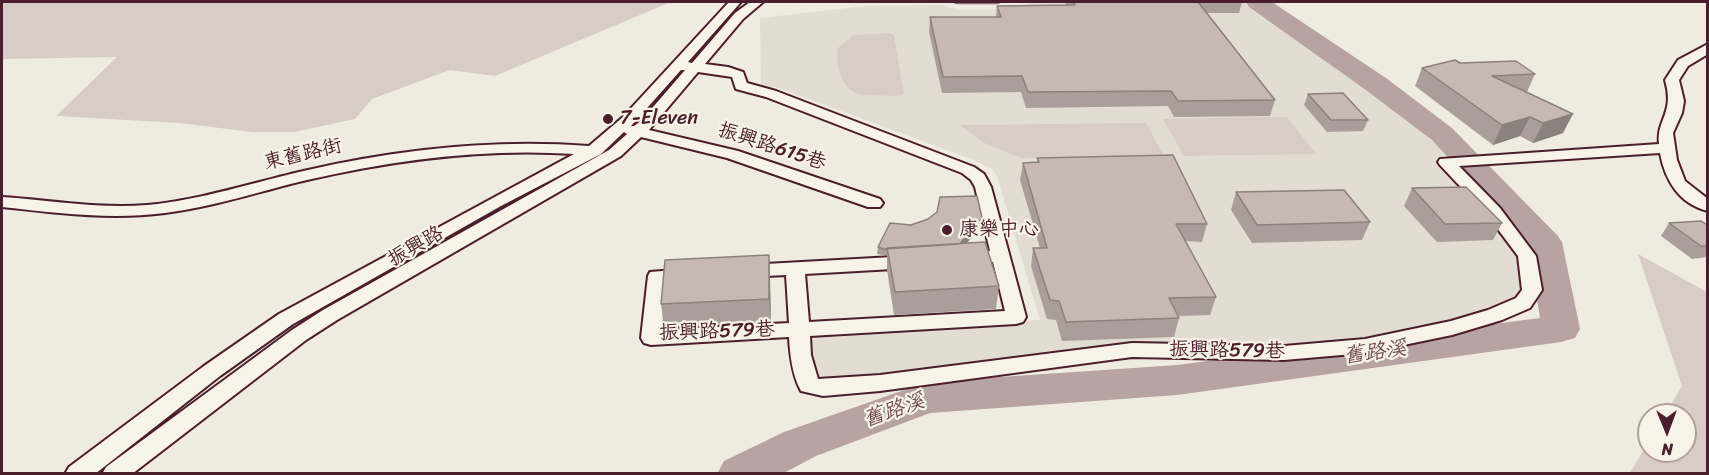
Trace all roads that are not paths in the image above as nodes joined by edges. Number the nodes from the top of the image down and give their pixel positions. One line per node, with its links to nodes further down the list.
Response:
1 (735, 2): 4 (street, 振興路)
2 (757, 2): 5 (street, 振興路)
3 (1707, 48): 8 (street)
4 (677, 65): 5 (street, 振興路579巷); 6 (street, 振興路)
5 (696, 67): 7 (street, 振興路); 14 (street, 振興路579巷)
6 (619, 128): 7 (street, 振興路615巷); 9 (street, 振興路)
7 (638, 131): 10 (street, 振興路); 12 (street, 振興路615巷)
8 (1667, 148): 13 (street); 18 (street, 振興路579巷)
9 (592, 151): 10 (street, 東舊路街); 11 (street, 東舊路街); 19 (street, 振興路)
10 (615, 153): 20 (street, 振興路)
11 (2, 202)
12 (874, 203)
13 (1707, 206)
14 (999, 256): 15 (street); 18 (street, 振興路579巷)
15 (795, 269): 16 (street); 18 (street, 振興路579巷)
16 (725, 272)
17 (702, 274): 18 (street, 振興路579巷)
18 (799, 330)
19 (77, 474)
20 (114, 474)

